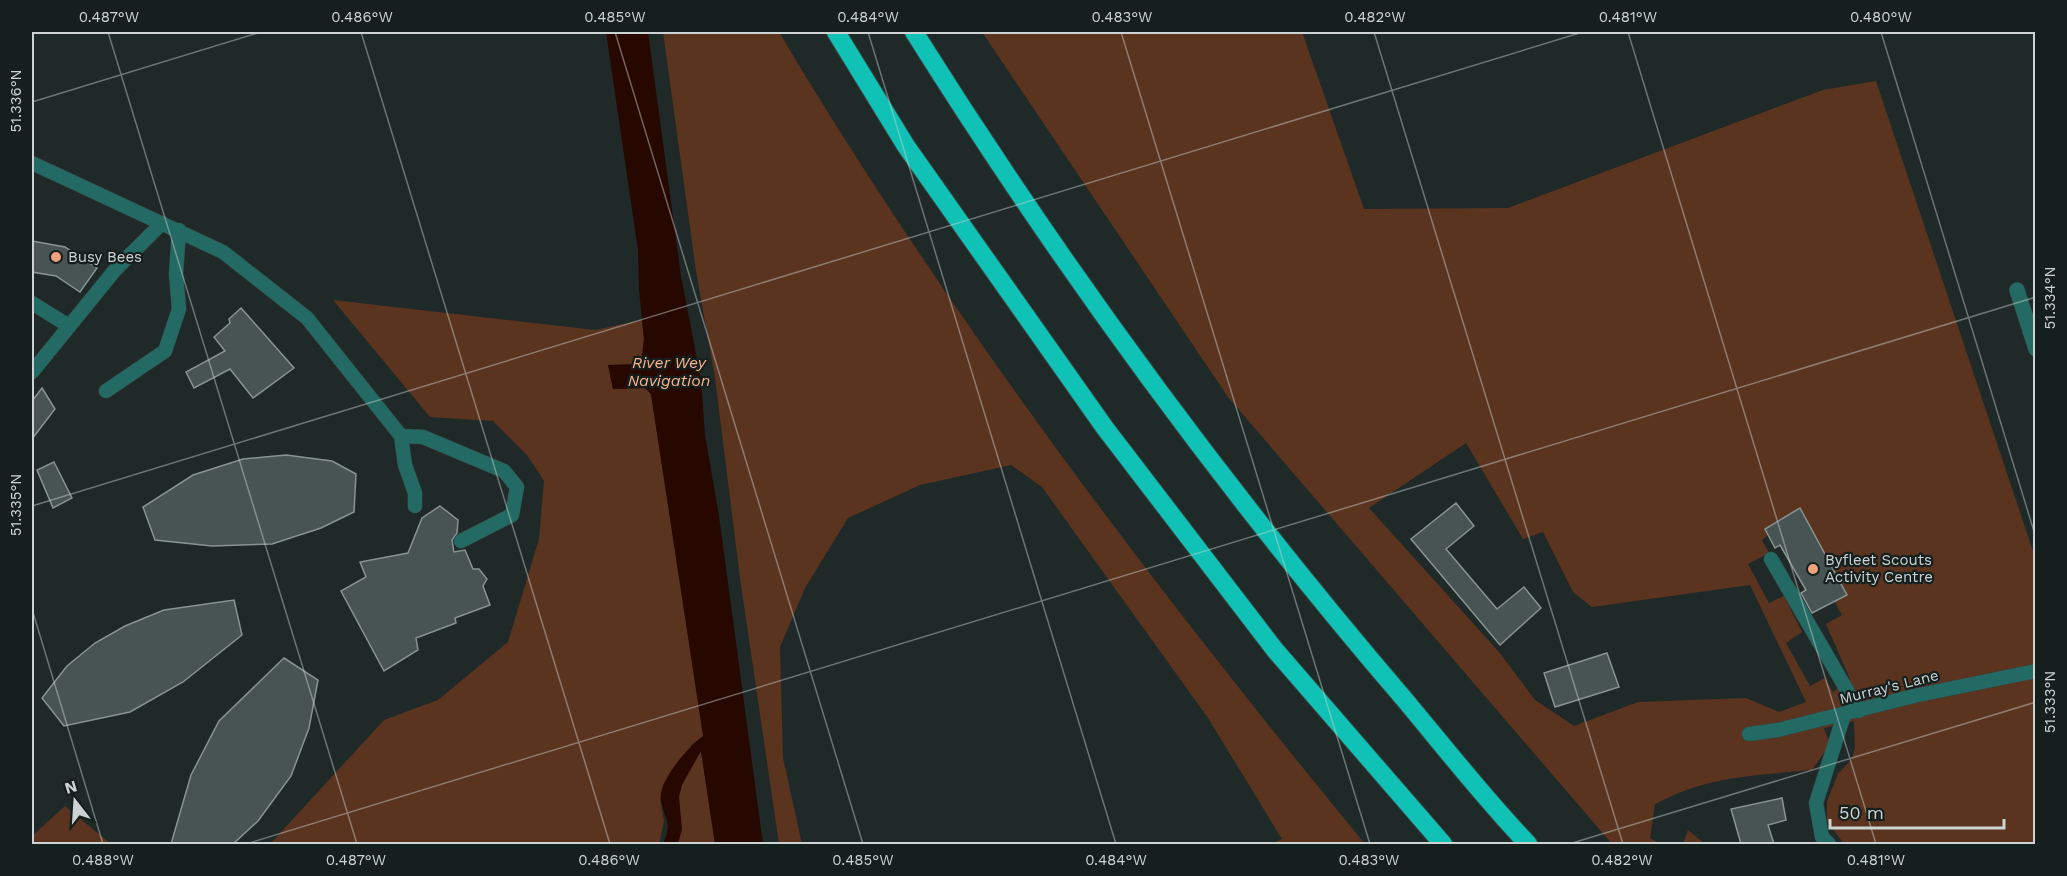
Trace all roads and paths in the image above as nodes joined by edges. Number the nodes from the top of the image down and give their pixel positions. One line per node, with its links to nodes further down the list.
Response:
1 (836, 32): 21 (highway)
2 (914, 32): 22 (highway)
3 (32, 162): 4 (lane)
4 (162, 223): 5 (lane); 9 (lane)
5 (178, 230): 12 (lane); 13 (lane)
6 (2017, 290): 8 (street)
7 (32, 303): 9 (lane)
8 (2031, 321): 10 (street)
9 (69, 326): 11 (lane)
10 (2036, 349)
11 (32, 372)
12 (106, 391)
13 (401, 436): 14 (lane); 15 (lane)
14 (415, 506)
15 (461, 541)
16 (1771, 559): 18 (lane)
17 (2036, 670): 18 (lane, Murray's Lane)
18 (1859, 711): 19 (lane, Murray's Lane)
19 (1844, 715): 20 (lane, Murray's Lane); 23 (lane)
20 (1749, 734)
21 (1443, 844)
22 (1528, 844)
23 (1829, 844)

